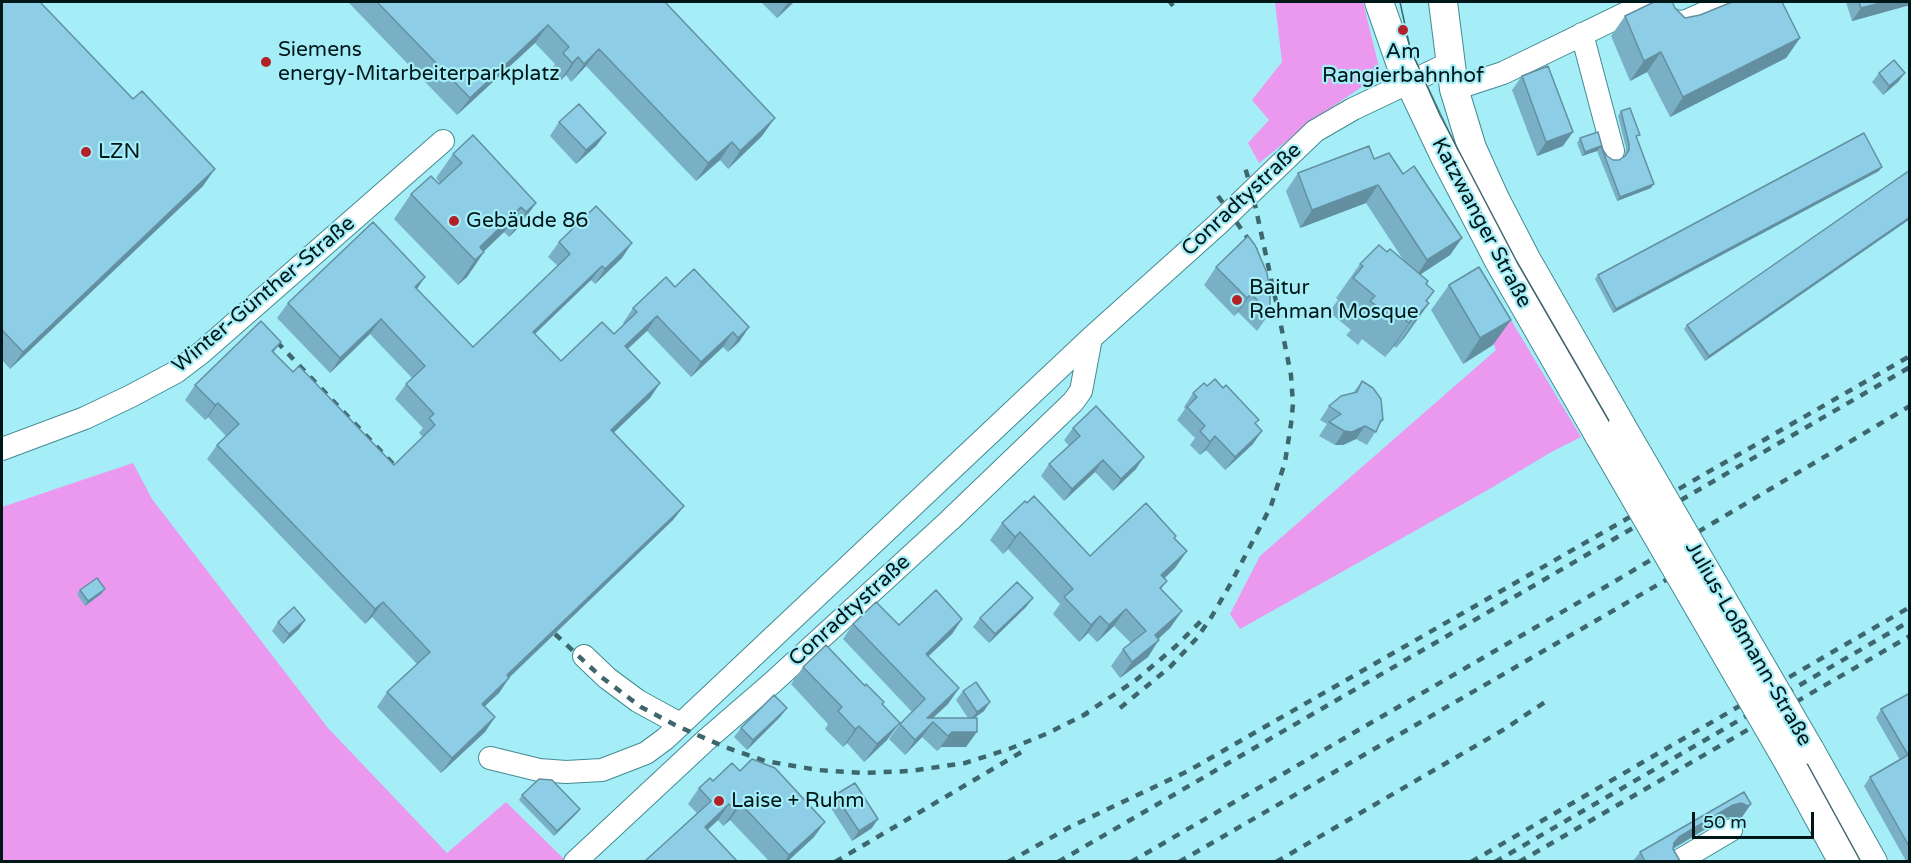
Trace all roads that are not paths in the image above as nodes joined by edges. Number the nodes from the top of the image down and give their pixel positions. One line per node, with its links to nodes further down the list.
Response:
1 (1379, 2): 8 (main road, Katzwanger Straße)
2 (1443, 2): 7 (main road, Katzwanger Straße)
3 (1649, 2): 6 (street, Conradtystraße)
4 (1662, 2): 5 (street)
5 (1729, 2)
6 (1582, 34): 7 (street, Conradtystraße); 10 (street)
7 (1452, 76): 8 (street, Conradtystraße); 12 (main road, Katzwanger Straße)
8 (1408, 81): 11 (street, Conradtystraße); 12 (main road, Katzwanger Straße)
9 (443, 141): 13 (street, Winter-Günther-Straße)
10 (1613, 151)
11 (1091, 338): 15 (street, Conradtystraße); 19 (street, Conradtystraße)
12 (1611, 432): 16 (main road, Julius-Loßmann-Straße, bridge)
13 (2, 449)
14 (584, 656): 15 (street)
15 (680, 724): 17 (street, Conradtystraße)
16 (1799, 757): 21 (main road, Julius-Loßmann-Straße); 22 (main road, Julius-Loßmann-Straße)
17 (490, 758)
18 (1731, 830): 20 (street)
19 (574, 861)
20 (1677, 861)
21 (1842, 861)
22 (1873, 861)

